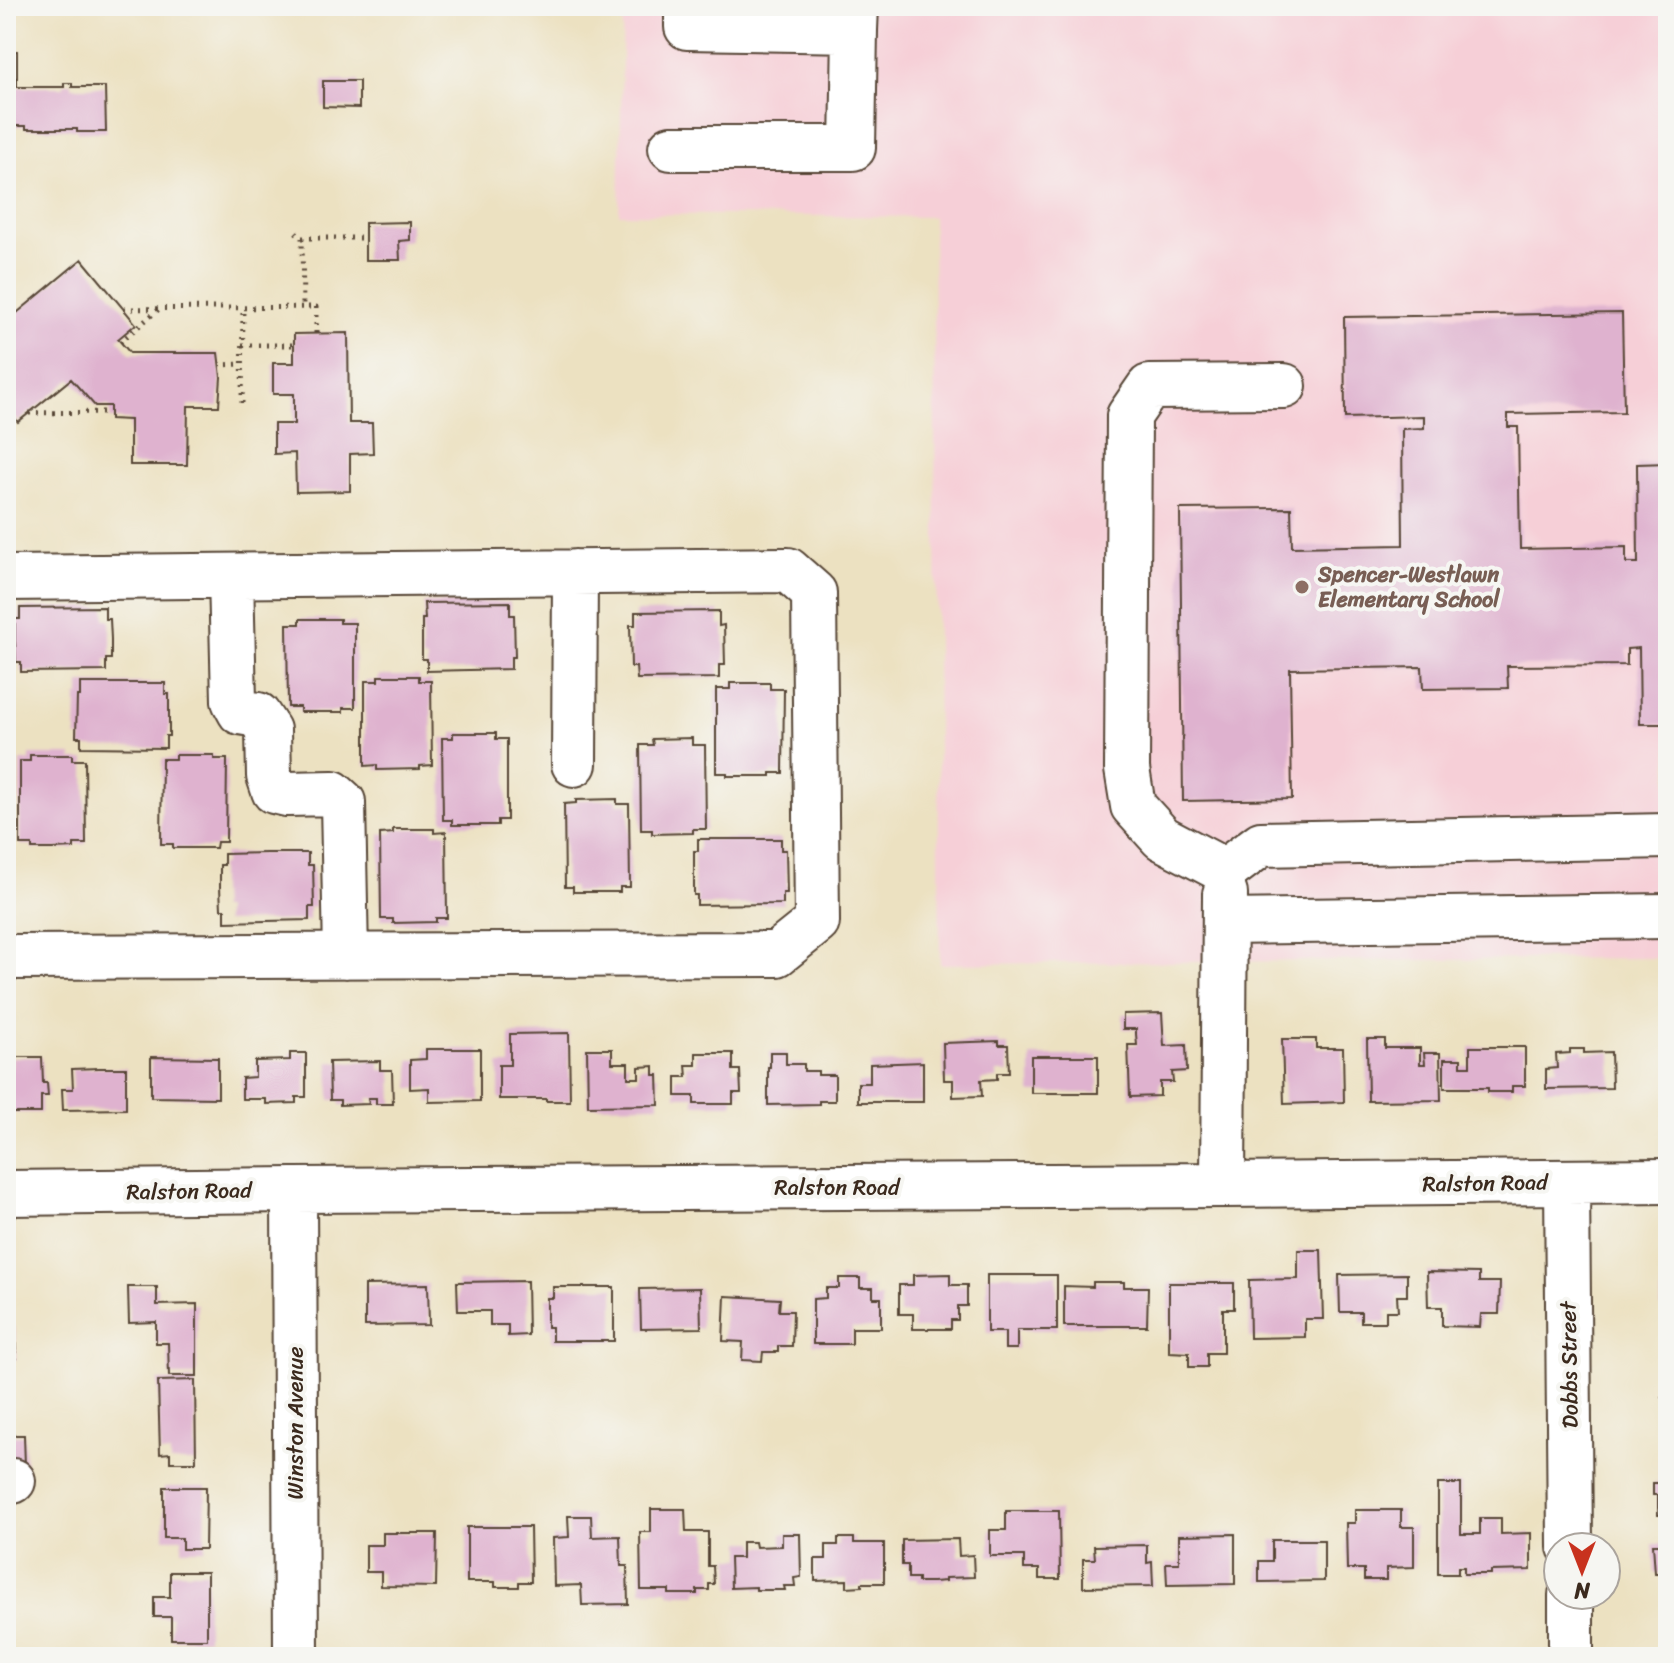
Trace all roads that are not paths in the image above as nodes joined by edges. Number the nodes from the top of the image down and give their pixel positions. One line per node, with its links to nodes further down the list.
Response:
1 (687, 6): 2 (street)
2 (856, 18): 3 (street)
3 (671, 148)
4 (1284, 386): 10 (street)
5 (575, 572): 6 (street); 8 (street); 13 (street)
6 (231, 576): 7 (street); 13 (street)
7 (6, 578)
8 (574, 764)
9 (1668, 836): 10 (street)
10 (1225, 871): 12 (street)
11 (1668, 916): 12 (street)
12 (1225, 922): 17 (street)
13 (346, 956): 14 (street)
14 (6, 957)
15 (1668, 1181): 16 (street, Ralston Road)
16 (1567, 1182): 17 (street, Ralston Road); 20 (street, Dobbs Street)
17 (1223, 1185): 18 (street, Ralston Road)
18 (294, 1190): 19 (street, Ralston Road); 22 (street, Winston Avenue)
19 (6, 1193)
20 (1570, 1531)
21 (1571, 1611): 23 (street)
22 (296, 1657)
23 (1571, 1657)

